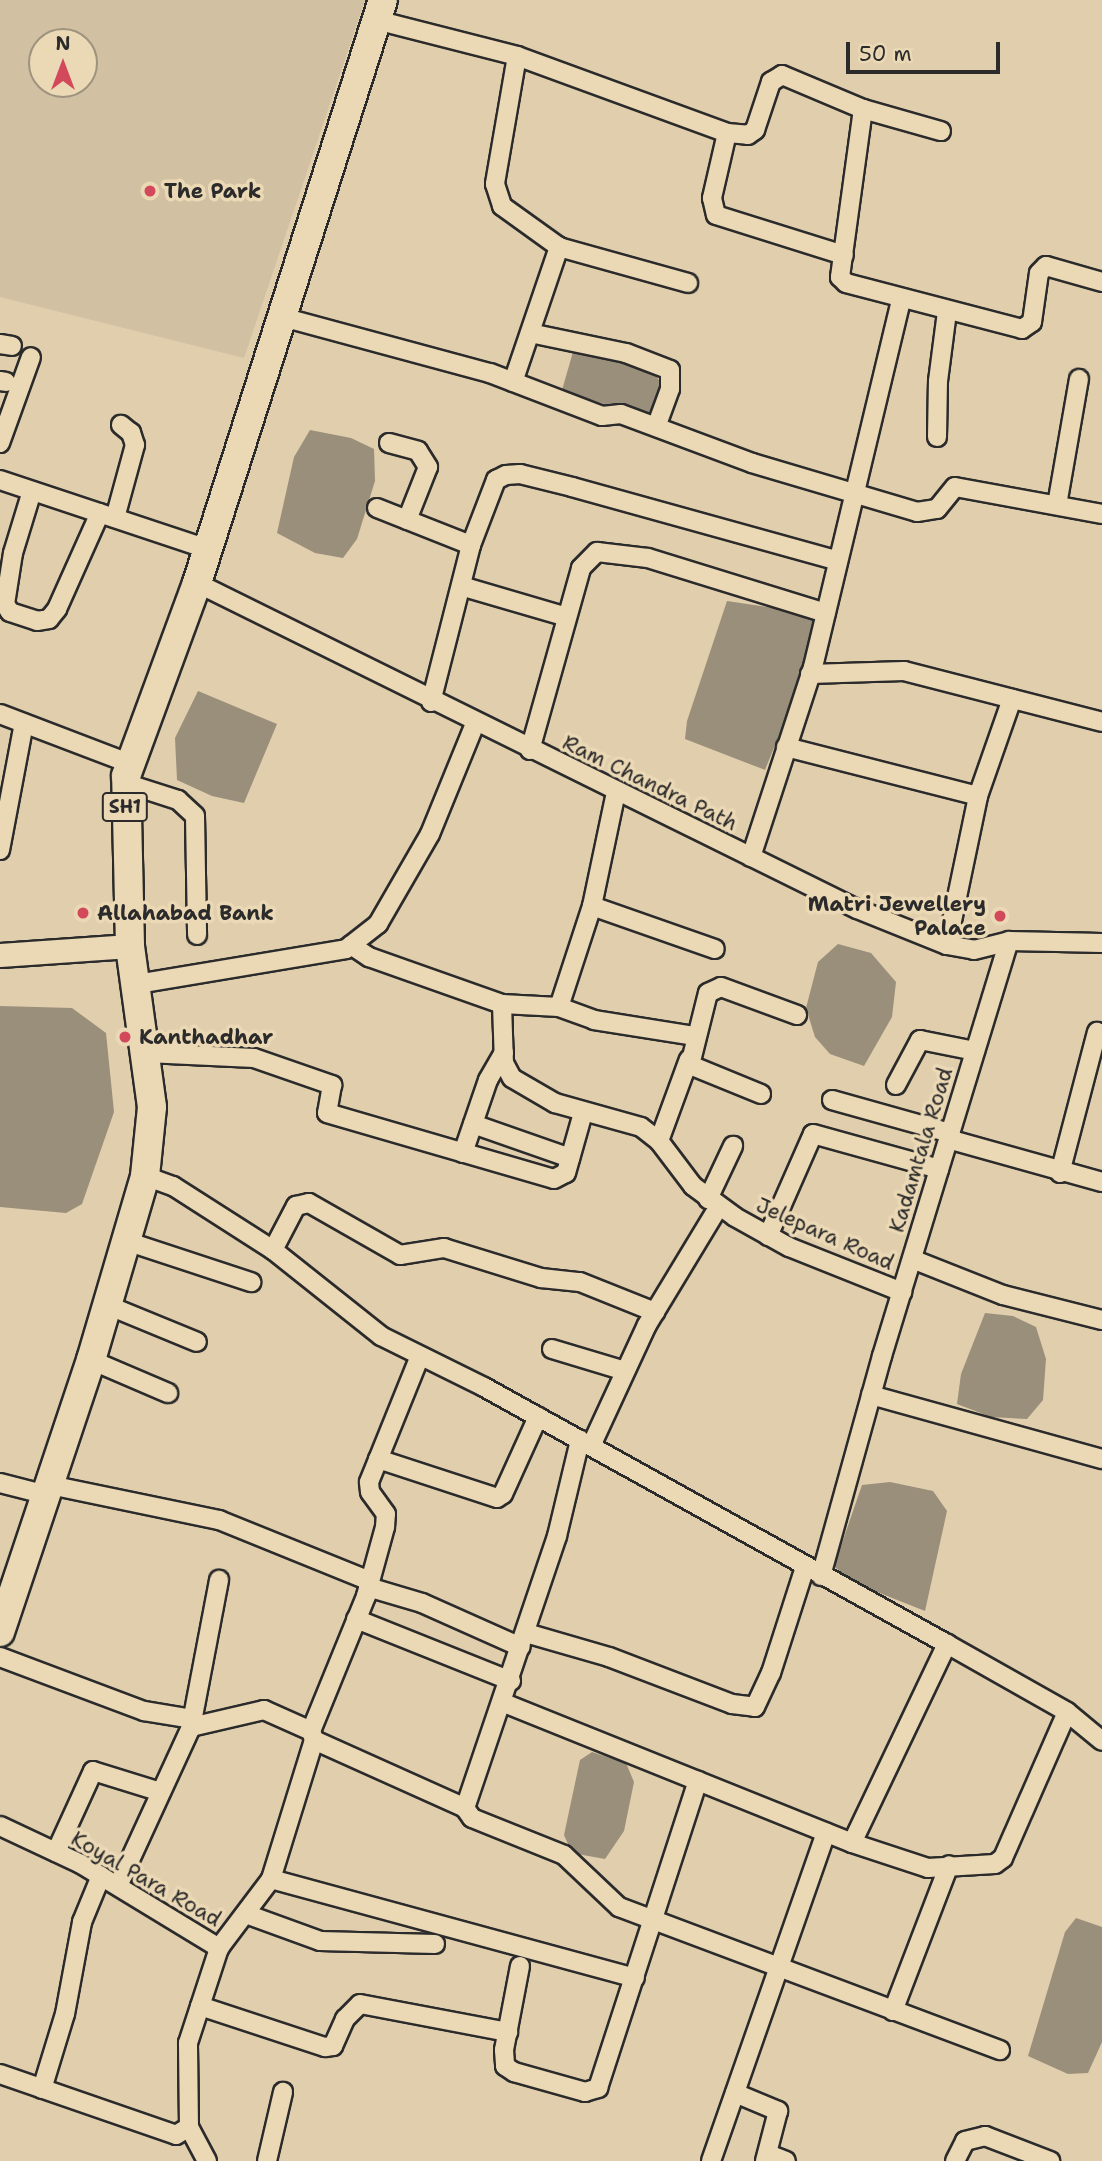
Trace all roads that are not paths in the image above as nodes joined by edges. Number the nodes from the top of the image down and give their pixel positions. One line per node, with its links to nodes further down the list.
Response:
1 (380, 10): 2 (street); 12 (main road, SH1)
2 (517, 56): 5 (street); 6 (street)
3 (863, 109): 4 (street); 5 (street); 7 (street)
4 (941, 131)
5 (727, 133): 7 (street)
6 (559, 247): 9 (street); 13 (street)
7 (844, 255): 10 (street)
8 (1102, 282): 11 (street)
9 (688, 283)
10 (901, 301): 11 (street); 24 (street)
11 (947, 312): 19 (street)
12 (282, 317): 16 (street); 31 (main road, SH1)
13 (530, 333): 16 (street); 18 (street)
14 (32, 357): 20 (street)
15 (1079, 379): 25 (street)
16 (513, 382): 18 (street)
17 (121, 425): 28 (street)
18 (656, 428): 24 (street)
19 (937, 437)
20 (0, 443)
21 (389, 443): 29 (street)
22 (0, 480): 23 (street)
23 (32, 491): 28 (street); 28 (street)
24 (854, 496): 25 (street); 32 (street)
25 (1057, 505): 27 (street)
26 (377, 508): 29 (street)
27 (1102, 514)
28 (107, 516): 31 (street)
29 (407, 520): 30 (street)
30 (471, 545): 32 (street); 34 (street)
31 (208, 549): 33 (main road, SH1)
32 (838, 561): 35 (street)
33 (197, 583): 39 (street, Ram Chandra Path); 46 (main road, SH1)
34 (461, 586): 36 (street); 39 (street)
35 (826, 613): 36 (street); 37 (street)
36 (567, 617): 45 (street)
37 (810, 674): 38 (street); 44 (street)
38 (1012, 699): 41 (street); 48 (street)
39 (431, 702): 43 (street, Ram Chandra Path)
40 (0, 713): 42 (street)
41 (1102, 722)
42 (24, 723): 46 (street); 49 (street)
43 (475, 724): 45 (street, Ram Chandra Path); 55 (street)
44 (786, 747): 48 (street); 50 (street)
45 (530, 750): 47 (street, Ram Chandra Path)
46 (128, 774): 52 (street); 57 (main road, SH1)
47 (616, 792): 50 (street, Ram Chandra Path); 51 (street)
48 (978, 796): 56 (street)
49 (0, 850)
50 (751, 857): 56 (street, Ram Chandra Path)
51 (592, 906): 58 (street); 62 (street)
52 (197, 935)
53 (1009, 941): 54 (street, Ram Chandra Path); 56 (street, Ram Chandra Path); 66 (street, Kadamtala Road)
54 (1102, 943)
55 (351, 945): 60 (street); 61 (street)
56 (947, 945)
57 (130, 946): 59 (street); 60 (main road, SH1)
58 (715, 950)
59 (0, 955)
60 (137, 984): 68 (main road, SH1)
61 (502, 1004): 62 (street); 67 (street, Jelepara Road)
62 (559, 1007): 65 (street)
63 (797, 1015): 65 (street)
64 (1097, 1032): 81 (street)
65 (694, 1036): 69 (street)
66 (975, 1051): 70 (street); 75 (street, Kadamtala Road)
67 (504, 1052): 73 (street, Jelepara Road); 74 (street)
68 (146, 1053): 78 (street); 82 (main road, SH1)
69 (689, 1059): 71 (street); 76 (street)
70 (895, 1085)
71 (761, 1094)
72 (832, 1100): 75 (street)
73 (583, 1114): 76 (street, Jelepara Road); 79 (street)
74 (473, 1124): 78 (street); 79 (street)
75 (949, 1136): 80 (street, Kadamtala Road); 81 (street)
76 (659, 1142): 84 (street, Jelepara Road)
77 (733, 1146): 84 (street)
78 (463, 1153): 79 (street)
79 (570, 1158)
80 (939, 1169): 85 (street); 88 (street, Kadamtala Road)
81 (1060, 1172): 83 (street)
82 (145, 1176): 86 (main road, SH1); 87 (street)
83 (1102, 1182)
84 (714, 1203): 85 (street, Jelepara Road); 92 (street)
85 (768, 1236): 90 (street, Jelepara Road)
86 (125, 1241): 89 (street); 91 (main road, SH1)
87 (272, 1250): 92 (street); 96 (street)
88 (912, 1259): 90 (street, Kadamtala Road); 93 (street)
89 (251, 1282)
90 (902, 1292): 100 (street, Kadamtala Road)
91 (107, 1305): 94 (street); 97 (main road, SH1)
92 (655, 1312): 98 (street)
93 (1102, 1320)
94 (197, 1342)
95 (552, 1349): 98 (street)
96 (420, 1356): 101 (street); 103 (street)
97 (91, 1360): 99 (street); 106 (main road, SH1)
98 (625, 1371): 102 (street)
99 (168, 1393)
100 (872, 1395): 104 (street); 107 (street, Kadamtala Road)
101 (538, 1417): 102 (street); 103 (street)
102 (586, 1443): 107 (street); 112 (street)
103 (378, 1459): 109 (street)
104 (1102, 1459)
105 (0, 1483): 106 (street)
106 (49, 1490): 109 (street); 111 (main road, SH1)
107 (813, 1572): 112 (street, Kadamtala Road); 113 (street)
108 (219, 1580): 118 (street)
109 (369, 1584): 110 (street); 112 (street)
110 (356, 1619): 115 (street); 119 (street)
111 (0, 1632)
112 (524, 1640): 115 (street)
113 (947, 1644): 117 (street); 126 (street)
114 (0, 1657): 118 (street)
115 (511, 1681): 116 (street)
116 (504, 1703): 121 (street); 123 (street)
117 (1067, 1712): 120 (street); 128 (street)
118 (192, 1723): 119 (street); 122 (street)
119 (312, 1736): 123 (street); 130 (street)
120 (1102, 1741)
121 (698, 1781): 125 (street); 133 (street)
122 (161, 1792): 127 (street); 131 (street)
123 (465, 1808): 133 (street)
124 (0, 1826): 127 (street, Koyal Para Road)
125 (826, 1833): 126 (street); 137 (street)
126 (852, 1843): 128 (street)
127 (56, 1852): 129 (street, Koyal Para Road)
128 (949, 1865): 140 (street)
129 (101, 1876): 131 (street, Koyal Para Road); 144 (street)
130 (271, 1879): 132 (street); 138 (street)
131 (118, 1886): 135 (street, Koyal Para Road)
132 (246, 1914): 134 (street); 135 (street)
133 (651, 1916): 137 (street); 138 (street)
134 (435, 1944)
135 (219, 1948): 139 (street, Koyal Para Road)
136 (520, 1966): 141 (street)
137 (779, 1968): 140 (street); 146 (street)
138 (635, 1978): 141 (street)
139 (200, 2006): 141 (street); 147 (street, Koyal Para Road)
140 (893, 2011): 142 (street)
141 (508, 2032)
142 (1000, 2050)
143 (0, 2074): 144 (street)
144 (42, 2089): 147 (street)
145 (283, 2091): 150 (street)
146 (735, 2092): 148 (street); 151 (street)
147 (189, 2127): 149 (street, Koyal Para Road)
148 (766, 2157): 152 (street)
149 (207, 2161)
150 (267, 2161)
151 (711, 2161)
152 (786, 2161)
153 (955, 2161): 154 (street)
154 (1050, 2161)

